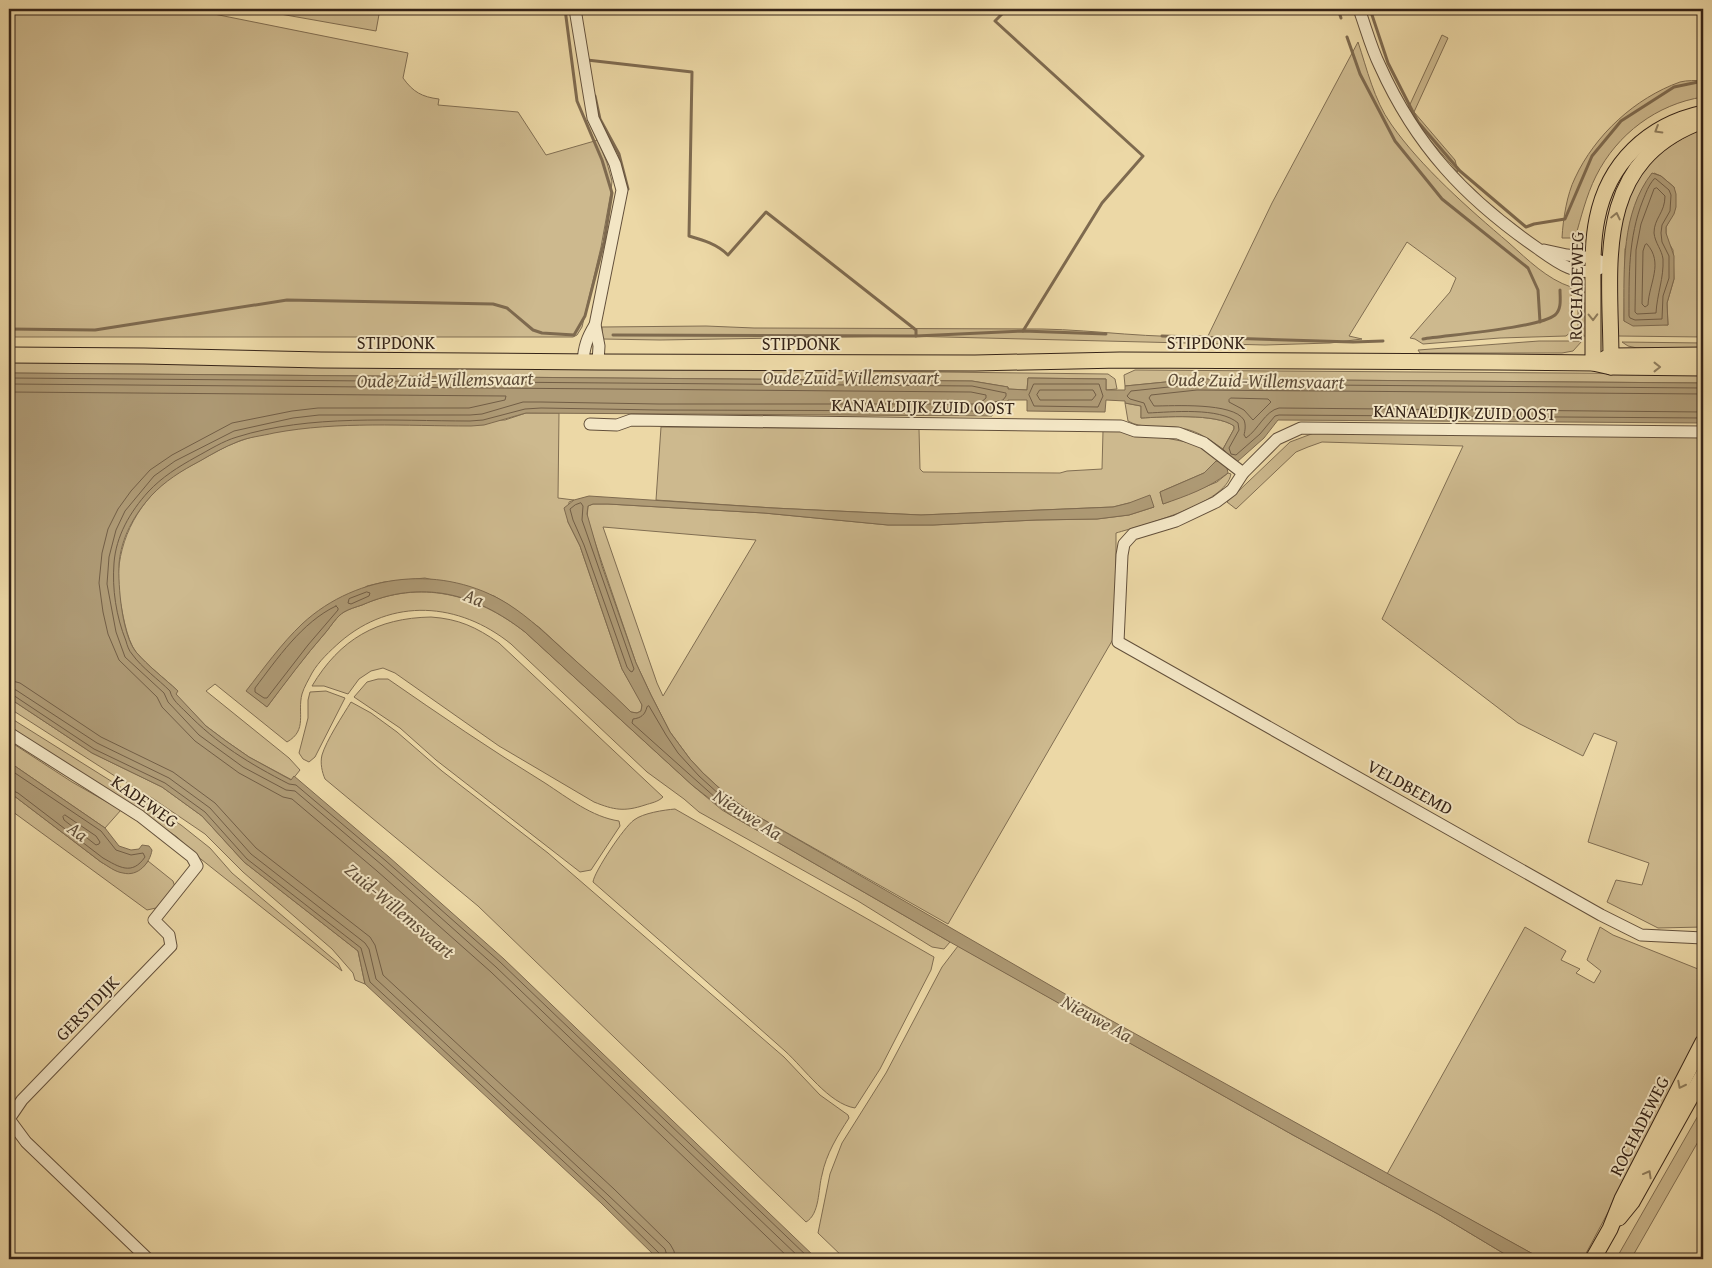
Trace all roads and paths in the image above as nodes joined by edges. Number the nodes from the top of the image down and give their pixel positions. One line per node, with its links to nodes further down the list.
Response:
1 (575, 9): 10 (street)
2 (1359, 9): 5 (street)
3 (1703, 113): 5 (main road, ROCHADEWEG, one-way to 5)
4 (1703, 121): 6 (main road, ROCHADEWEG, one-way to 4)
5 (1593, 265): 6 (street); 11 (main road, ROCHADEWEG, one-way to 11)
6 (1610, 265): 9 (main road, ROCHADEWEG)
7 (9, 355): 10 (main road, STIPDONK)
8 (1703, 355): 9 (main road, STIPDONK)
9 (1612, 361): 11 (main road, STIPDONK); 12 (main road, STIPDONK, one-way to 12)
10 (591, 362): 11 (main road, STIPDONK)
11 (1593, 363)
12 (1703, 368)
13 (590, 424): 15 (street, KANAALDIJK ZUID OOST)
14 (1703, 432): 15 (street, KANAALDIJK ZUID OOST)
15 (1243, 473): 16 (street, KANAALDIJK ZUID OOST)
16 (1118, 642): 19 (street, VELDBEEMD)
17 (9, 733): 18 (street, KADEWEG)
18 (154, 920): 23 (street, GERSTDIJK)
19 (1700, 939)
20 (1703, 1042): 22 (main road, ROCHADEWEG, one-way to 22)
21 (1703, 1075): 22 (main road, ROCHADEWEG, one-way to 21)
22 (1610, 1229): 24 (main road, ROCHADEWEG)
23 (148, 1259)
24 (1593, 1259)

